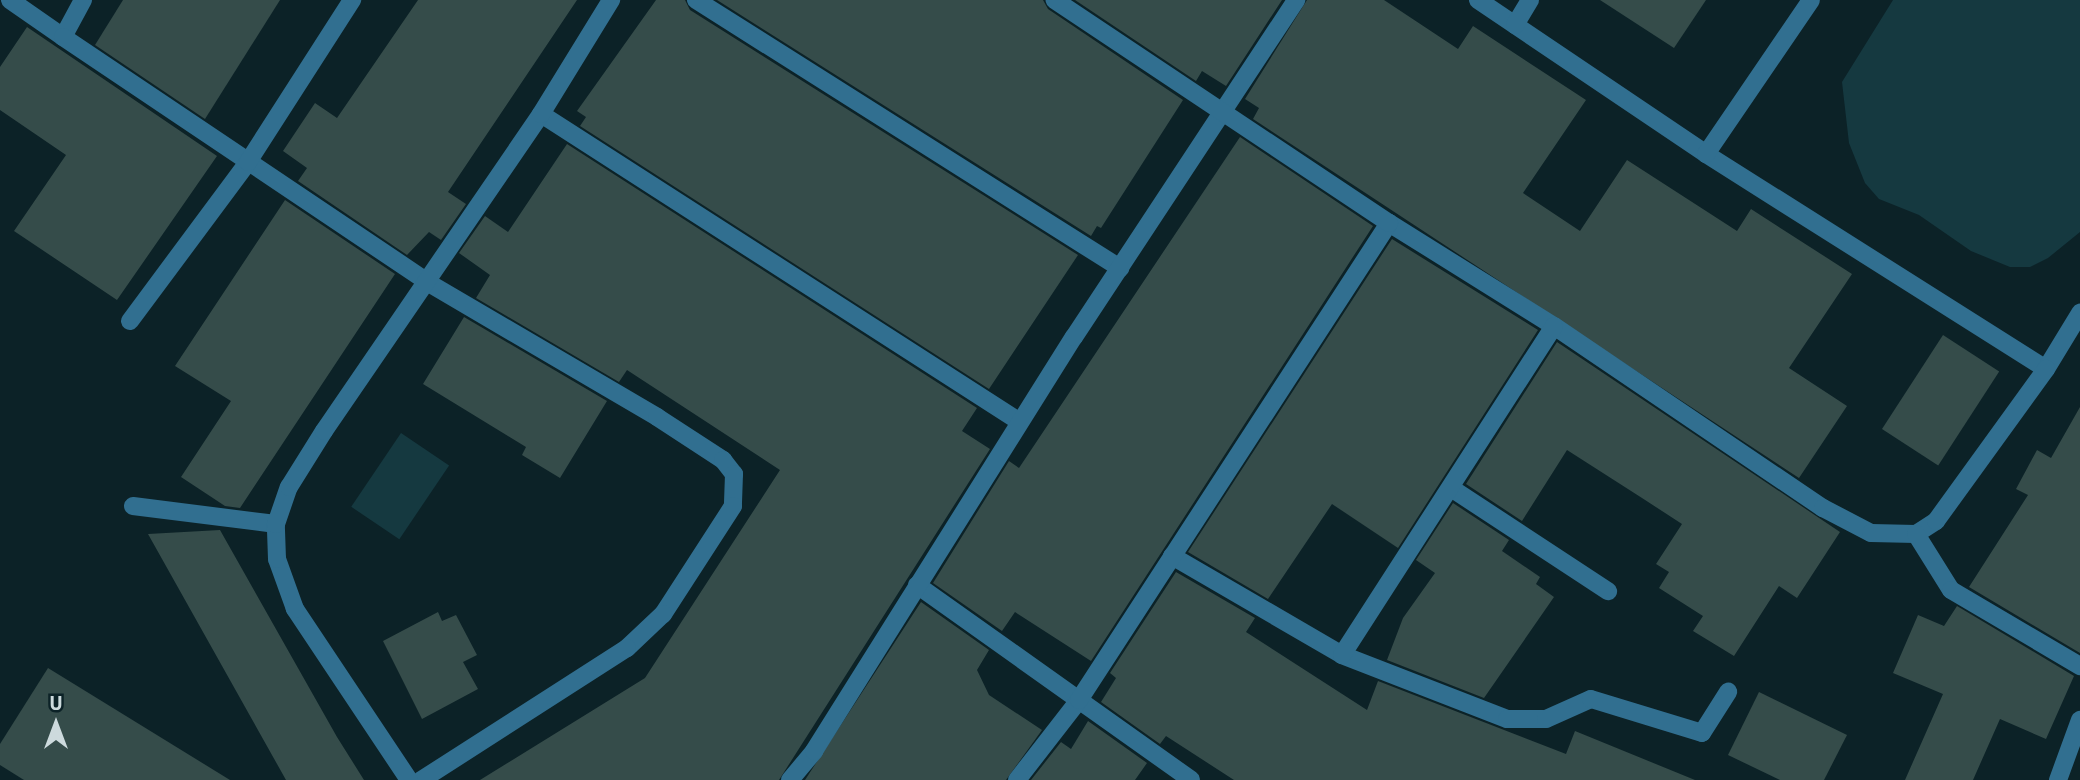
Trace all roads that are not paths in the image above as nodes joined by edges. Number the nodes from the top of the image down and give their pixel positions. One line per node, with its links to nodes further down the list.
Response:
1 (10, 0): 12 (street)
2 (83, 0): 12 (street)
3 (352, 0): 16 (street)
4 (611, 0): 14 (street)
5 (696, 0): 18 (street)
6 (1054, 0): 13 (street)
7 (1296, 0): 13 (street)
8 (1478, 0): 11 (street)
9 (1530, 0): 11 (street)
10 (1811, 0): 15 (street)
11 (1514, 25): 15 (street)
12 (63, 37): 16 (street)
13 (1223, 111): 17 (street); 18 (street)
14 (541, 114): 19 (street); 24 (street)
15 (1706, 154): 23 (street)
16 (248, 162): 19 (street); 21 (street)
17 (1389, 223): 22 (street); 29 (street)
18 (1120, 268): 24 (street)
19 (427, 282): 27 (street); 38 (street)
20 (2080, 313): 23 (street)
21 (130, 321)
22 (1554, 326): 25 (street); 28 (street)
23 (2046, 369): 28 (street)
24 (1020, 422): 30 (street)
25 (1451, 488): 31 (street); 32 (street)
26 (133, 506): 27 (street)
27 (276, 524): 37 (street)
28 (1916, 534): 33 (street)
29 (1172, 556): 32 (street); 35 (street)
30 (916, 585): 35 (street); 39 (street)
31 (1608, 590)
32 (1342, 655): 34 (street)
33 (2080, 666)
34 (1728, 692)
35 (1079, 700): 40 (street); 41 (street)
36 (2080, 720): 42 (street)
37 (409, 780)
38 (421, 780)
39 (790, 780)
40 (1017, 780)
41 (1191, 780)
42 (2058, 780)

